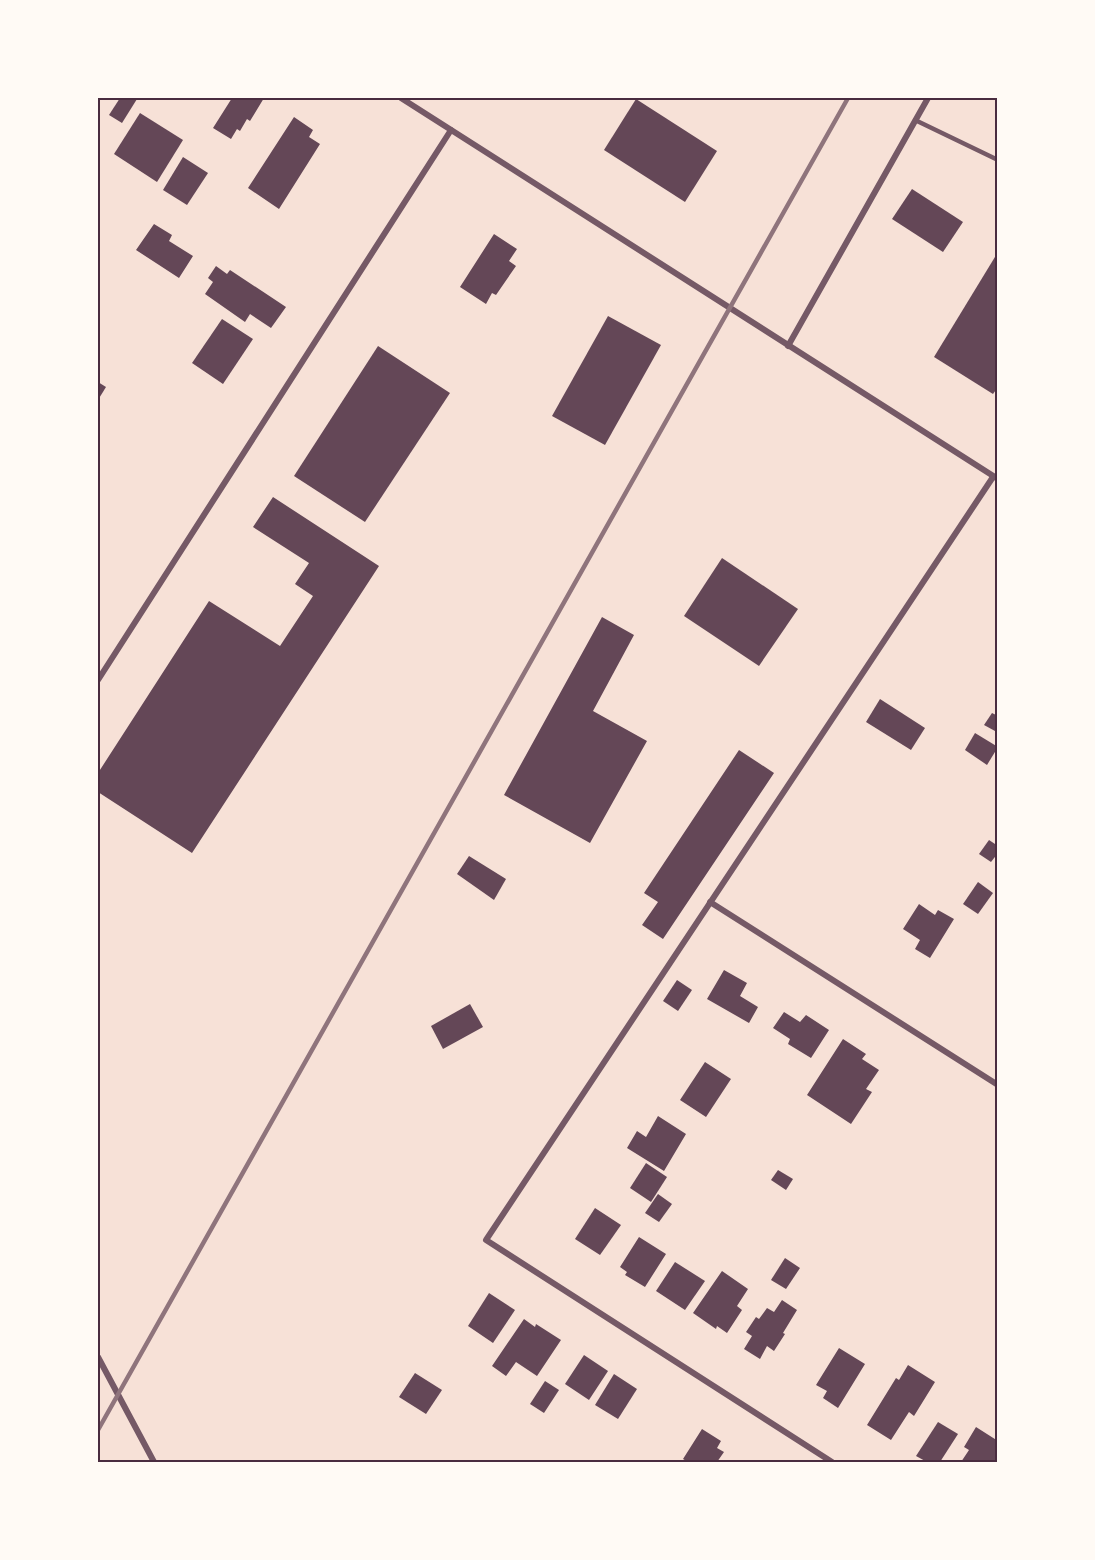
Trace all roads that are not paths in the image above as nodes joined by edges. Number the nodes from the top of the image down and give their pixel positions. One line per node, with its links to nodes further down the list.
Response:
1 (401, 98): 4 (street)
2 (928, 98): 3 (street)
3 (915, 120): 5 (lane); 6 (street)
4 (450, 129): 6 (street); 8 (street)
5 (998, 160)
6 (788, 346): 7 (street)
7 (995, 478): 9 (street)
8 (98, 680)
9 (710, 902): 10 (street); 13 (street)
10 (998, 1085)
11 (98, 1357): 12 (street)
12 (154, 1462)
13 (832, 1462)

